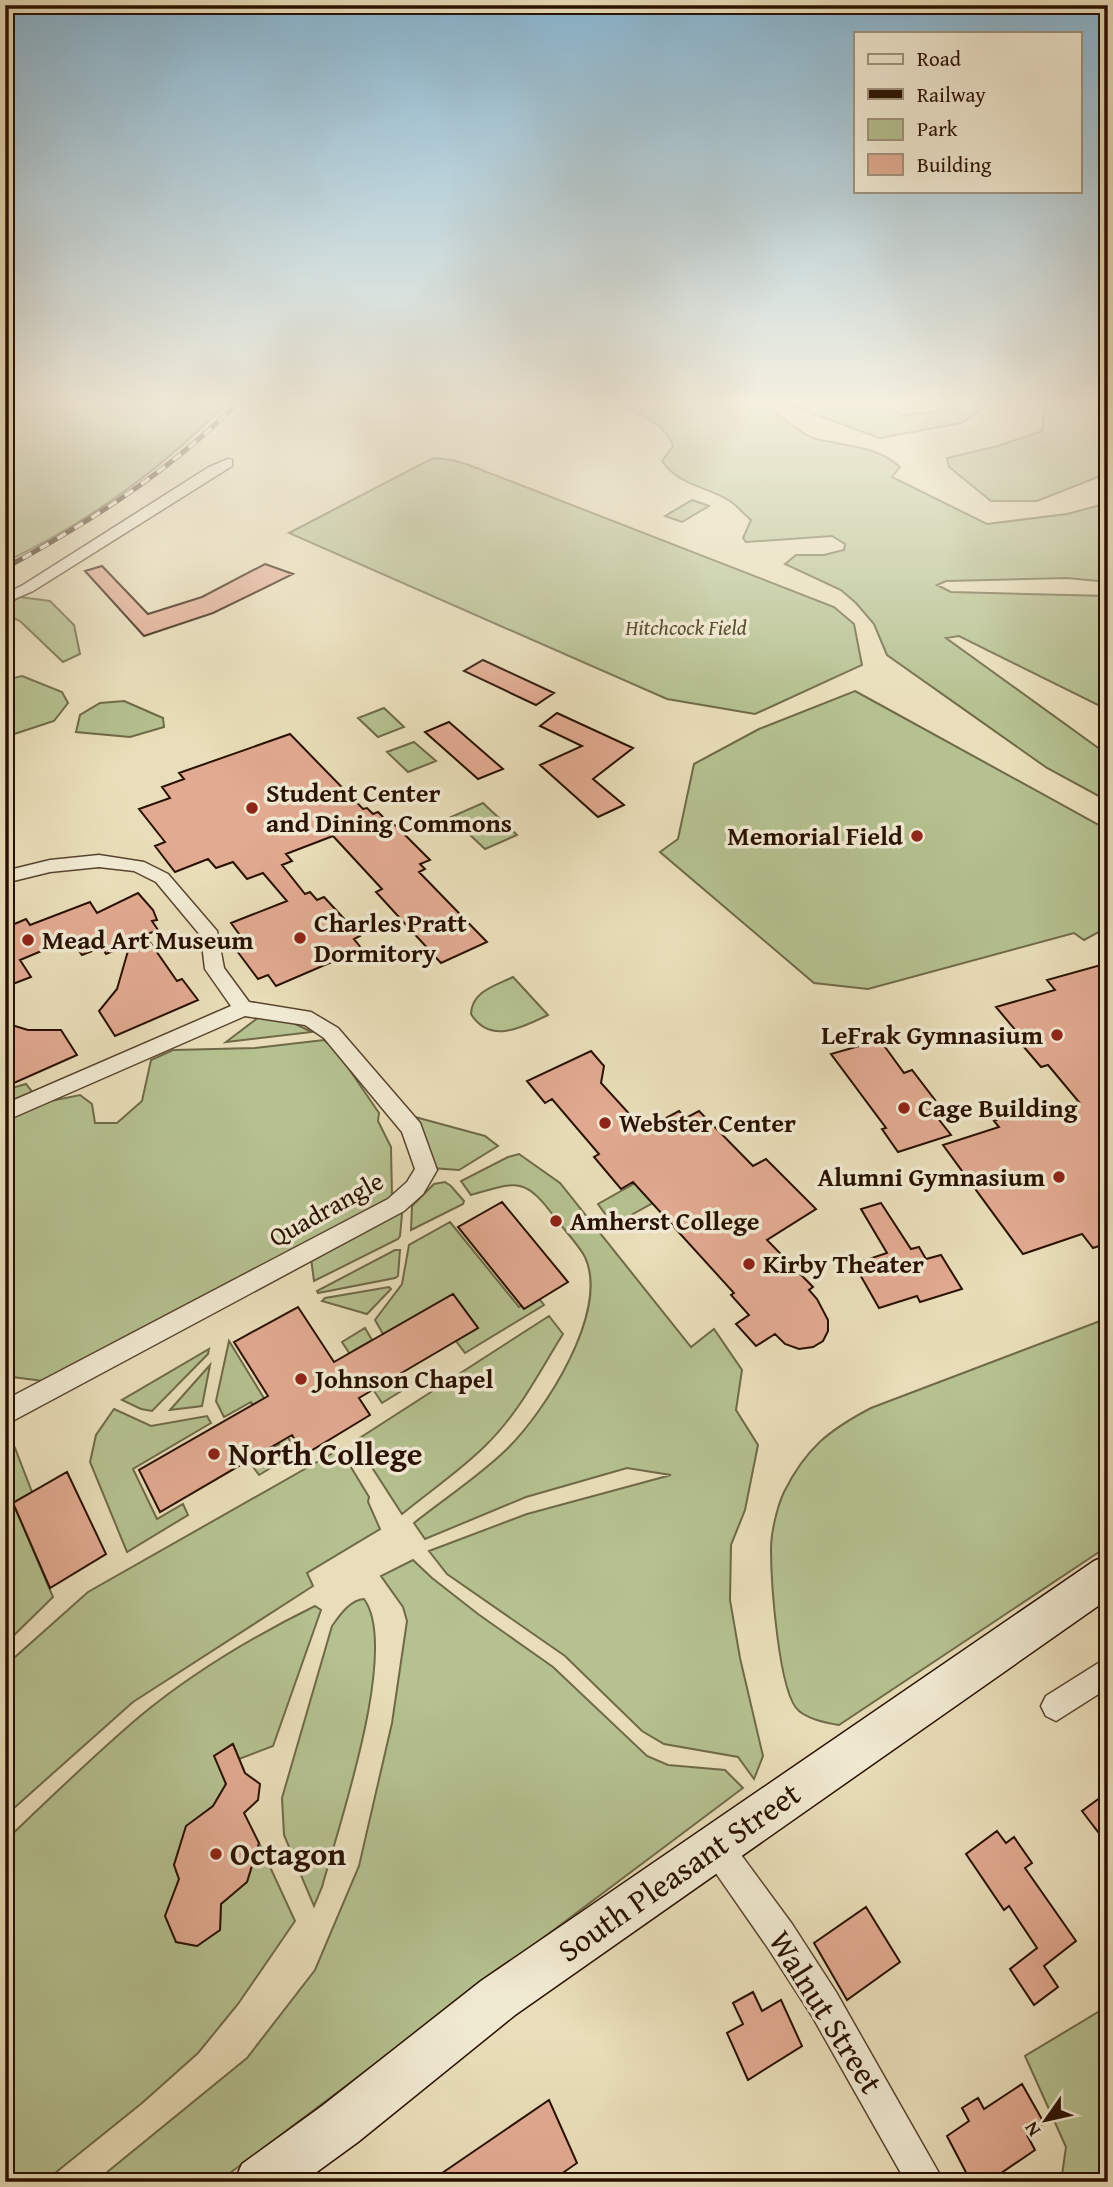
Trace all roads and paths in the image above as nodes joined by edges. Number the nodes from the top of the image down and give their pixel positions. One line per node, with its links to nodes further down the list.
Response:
1 (163, 502): 2 (street)
2 (5, 599)
3 (5, 877): 4 (street)
4 (243, 1009): 5 (street, Quadrangle); 6 (street, Quadrangle)
5 (5, 1113)
6 (5, 1413)
7 (1108, 1575): 10 (main road, South Pleasant Street)
8 (1108, 1671): 9 (street)
9 (1056, 1706)
10 (717, 1848): 11 (main road, South Pleasant Street); 12 (street, Walnut Street)
11 (260, 2182)
12 (926, 2182)

